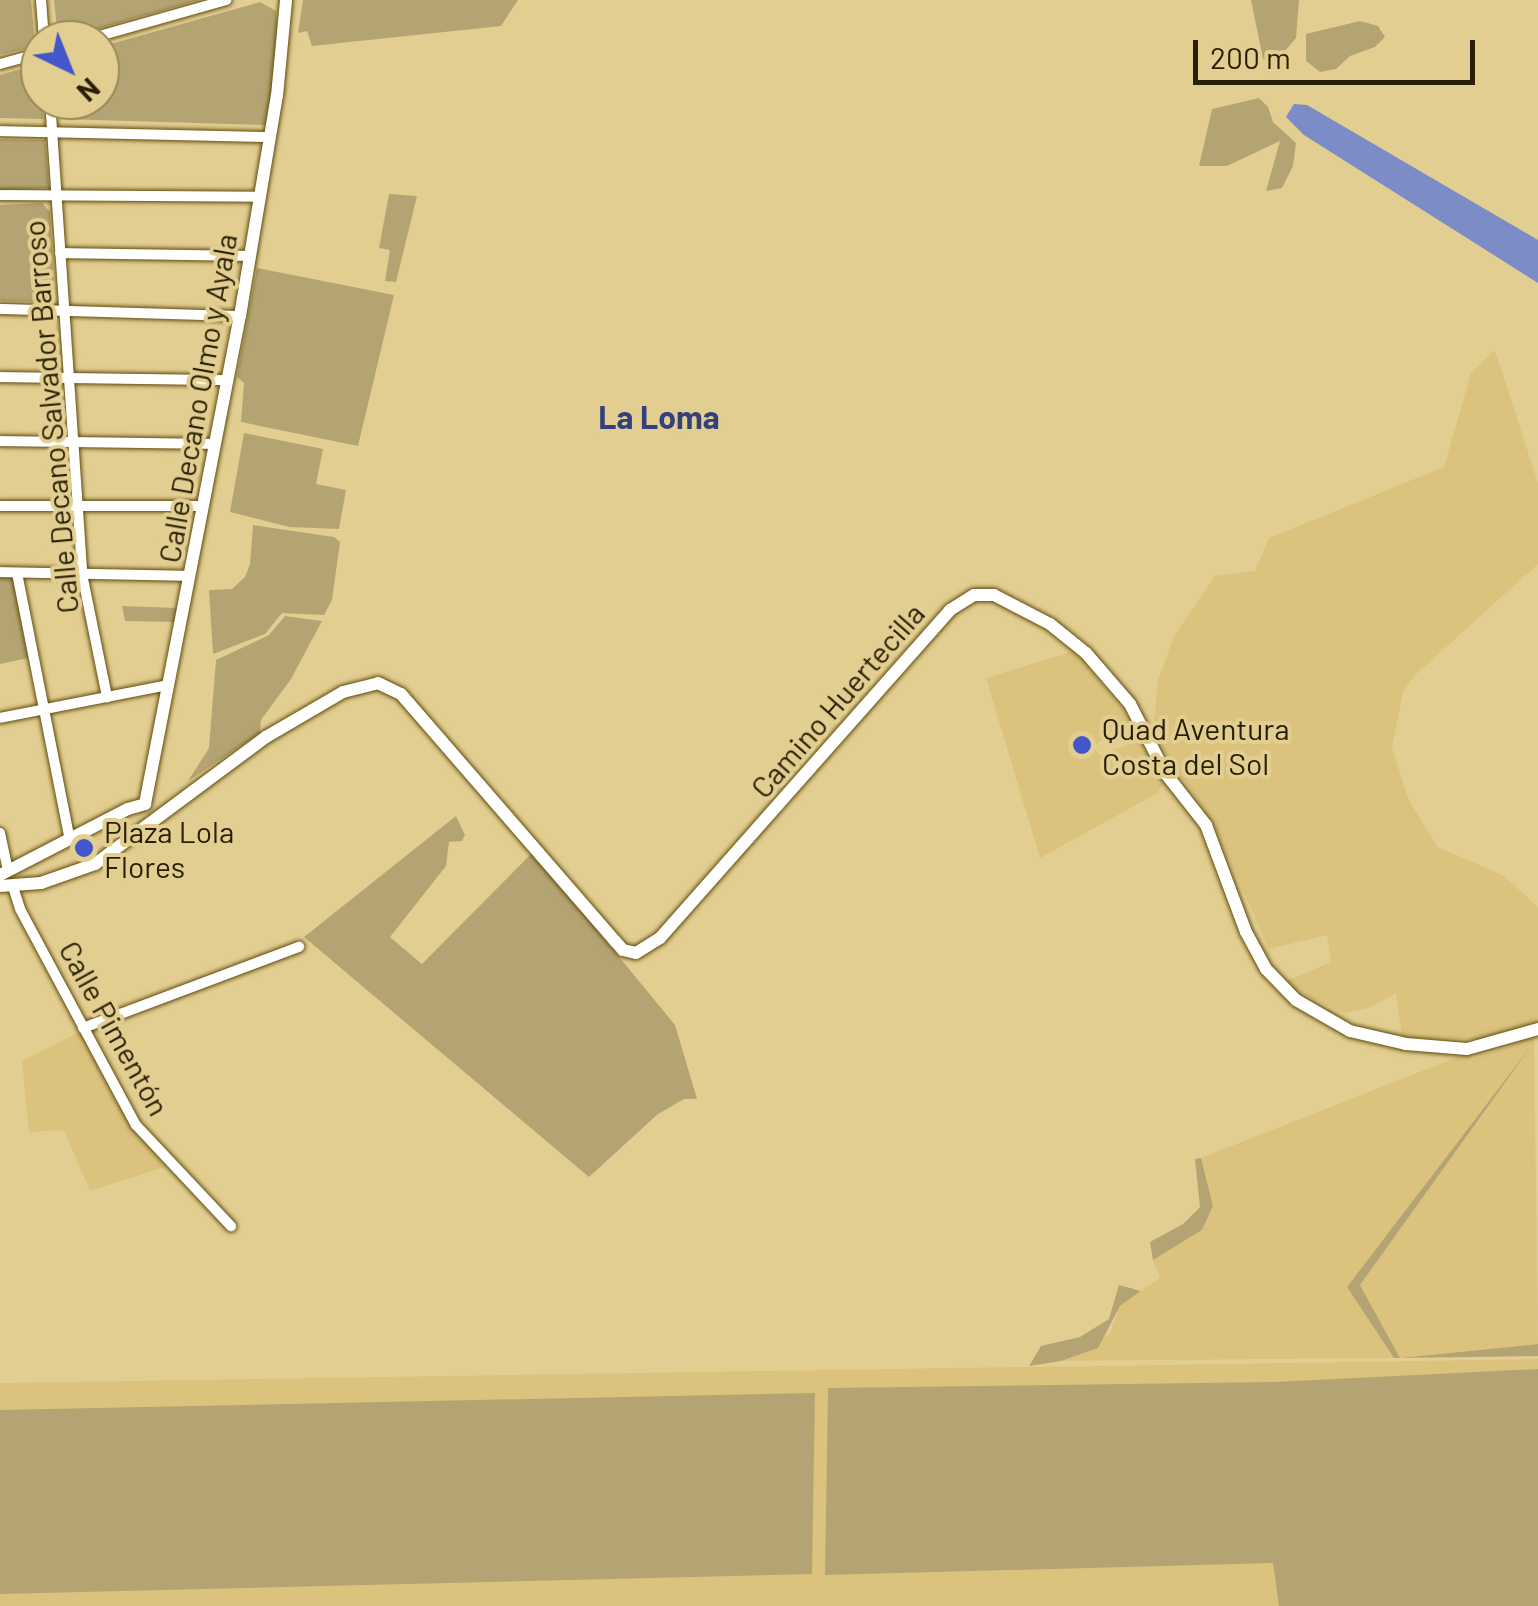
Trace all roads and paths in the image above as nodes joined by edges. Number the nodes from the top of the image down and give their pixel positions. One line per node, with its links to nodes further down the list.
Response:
1 (226, 0): 3 (street)
2 (286, 0): 7 (street, Calle Decano Olmo y Ayala)
3 (120, 30)
4 (51, 120): 6 (street, Calle Decano Salvador Barroso)
5 (0, 131): 6 (street)
6 (52, 132): 7 (street); 8 (street, Calle Decano Salvador Barroso)
7 (270, 137): 10 (street, Calle Decano Olmo y Ayala)
8 (56, 193): 9 (street); 10 (street); 11 (street, Calle Decano Salvador Barroso)
9 (0, 195)
10 (259, 197): 12 (street, Calle Decano Olmo y Ayala)
11 (60, 253): 12 (street); 14 (street, Calle Decano Salvador Barroso)
12 (249, 256): 15 (street, Calle Decano Olmo y Ayala)
13 (0, 309): 14 (street)
14 (64, 312): 15 (street); 17 (street, Calle Decano Salvador Barroso)
15 (240, 316): 18 (street, Calle Decano Olmo y Ayala)
16 (0, 377): 17 (street)
17 (68, 378): 18 (street); 20 (street, Calle Decano Salvador Barroso)
18 (228, 380): 21 (street, Calle Decano Olmo y Ayala)
19 (0, 441): 20 (street)
20 (72, 442): 21 (street); 23 (street, Calle Decano Salvador Barroso)
21 (215, 444): 24 (street, Calle Decano Olmo y Ayala)
22 (0, 506): 23 (street)
23 (76, 506): 24 (street); 27 (street, Calle Decano Salvador Barroso)
24 (203, 506): 28 (street, Calle Decano Olmo y Ayala)
25 (0, 572): 26 (street)
26 (17, 572): 27 (street); 31 (street)
27 (82, 574): 28 (street); 30 (street, Calle Decano Salvador Barroso)
28 (190, 576): 29 (street, Calle Decano Olmo y Ayala)
29 (168, 684): 30 (street); 33 (street, Calle Decano Olmo y Ayala)
30 (107, 697): 31 (street)
31 (43, 709): 32 (street); 36 (street)
32 (0, 718)
33 (145, 804): 34 (street); 36 (street)
34 (154, 819): 38 (street); 41 (street, Camino Huertecilla)
35 (0, 833): 37 (street)
36 (70, 840): 37 (street)
37 (4, 873)
38 (7, 886): 40 (street, Calle Pimentón)
39 (300, 947): 40 (street)
40 (83, 1028): 42 (street, Calle Pimentón)
41 (1538, 1029)
42 (231, 1226)

